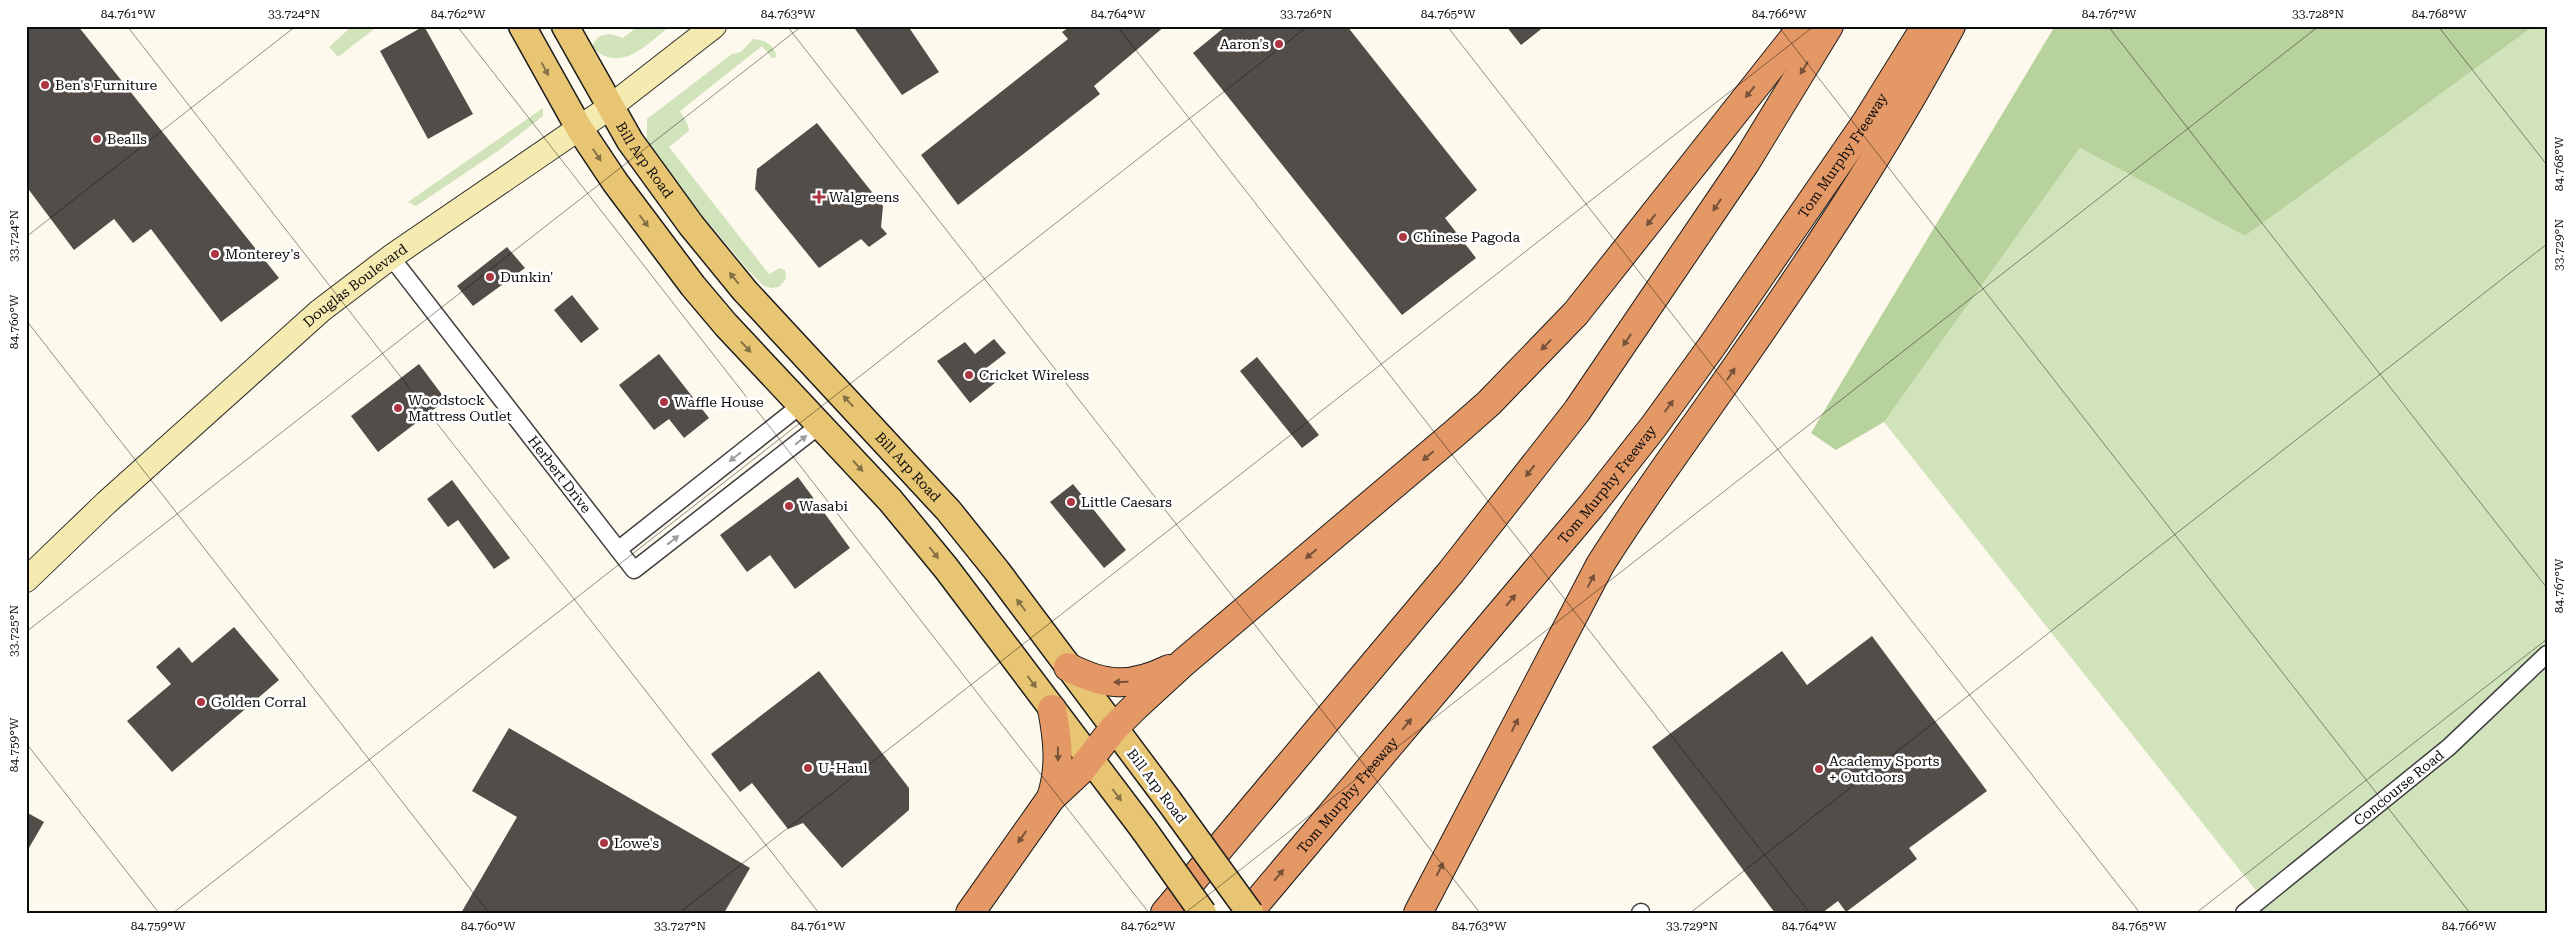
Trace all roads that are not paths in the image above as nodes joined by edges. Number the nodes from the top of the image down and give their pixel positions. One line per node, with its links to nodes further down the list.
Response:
1 (522, 26): 9 (main road, one-way to 9)
2 (565, 26): 8 (main road, Bill Arp Road)
3 (714, 26): 8 (main road, Douglas Boulevard)
4 (1802, 26): 16 (highway, one-way to 16)
5 (1829, 26): 23 (highway, one-way to 23)
6 (1926, 26): 25 (highway, Tom Murphy Freeway, one-way to 6)
7 (1951, 26): 26 (highway, one-way to 7)
8 (610, 107): 9 (main road, Douglas Boulevard); 17 (main road, Bill Arp Road, one-way to 8)
9 (579, 128): 10 (main road, Douglas Boulevard); 11 (main road, one-way to 11)
10 (391, 257): 13 (street, Herbert Drive); 14 (main road, Douglas Boulevard)
11 (801, 405): 12 (main road); 13 (street, one-way to 13)
12 (820, 425): 13 (street, Herbert Drive, one-way to 12); 18 (main road, one-way to 18)
13 (618, 549)
14 (26, 580)
15 (2547, 654): 27 (street, Concourse Road)
16 (1184, 662): 17 (highway, one-way to 17); 19 (highway)
17 (1068, 667): 19 (main road, Bill Arp Road)
18 (1052, 709): 20 (main road); 21 (highway, one-way to 21)
19 (1114, 728): 20 (highway); 25 (main road, Bill Arp Road, bridge)
20 (1090, 759): 21 (highway); 24 (main road, one-way to 24, bridge)
21 (1051, 798): 22 (highway, one-way to 22)
22 (970, 913)
23 (1165, 913)
24 (1203, 913)
25 (1249, 913)
26 (1418, 913)
27 (2244, 913)

